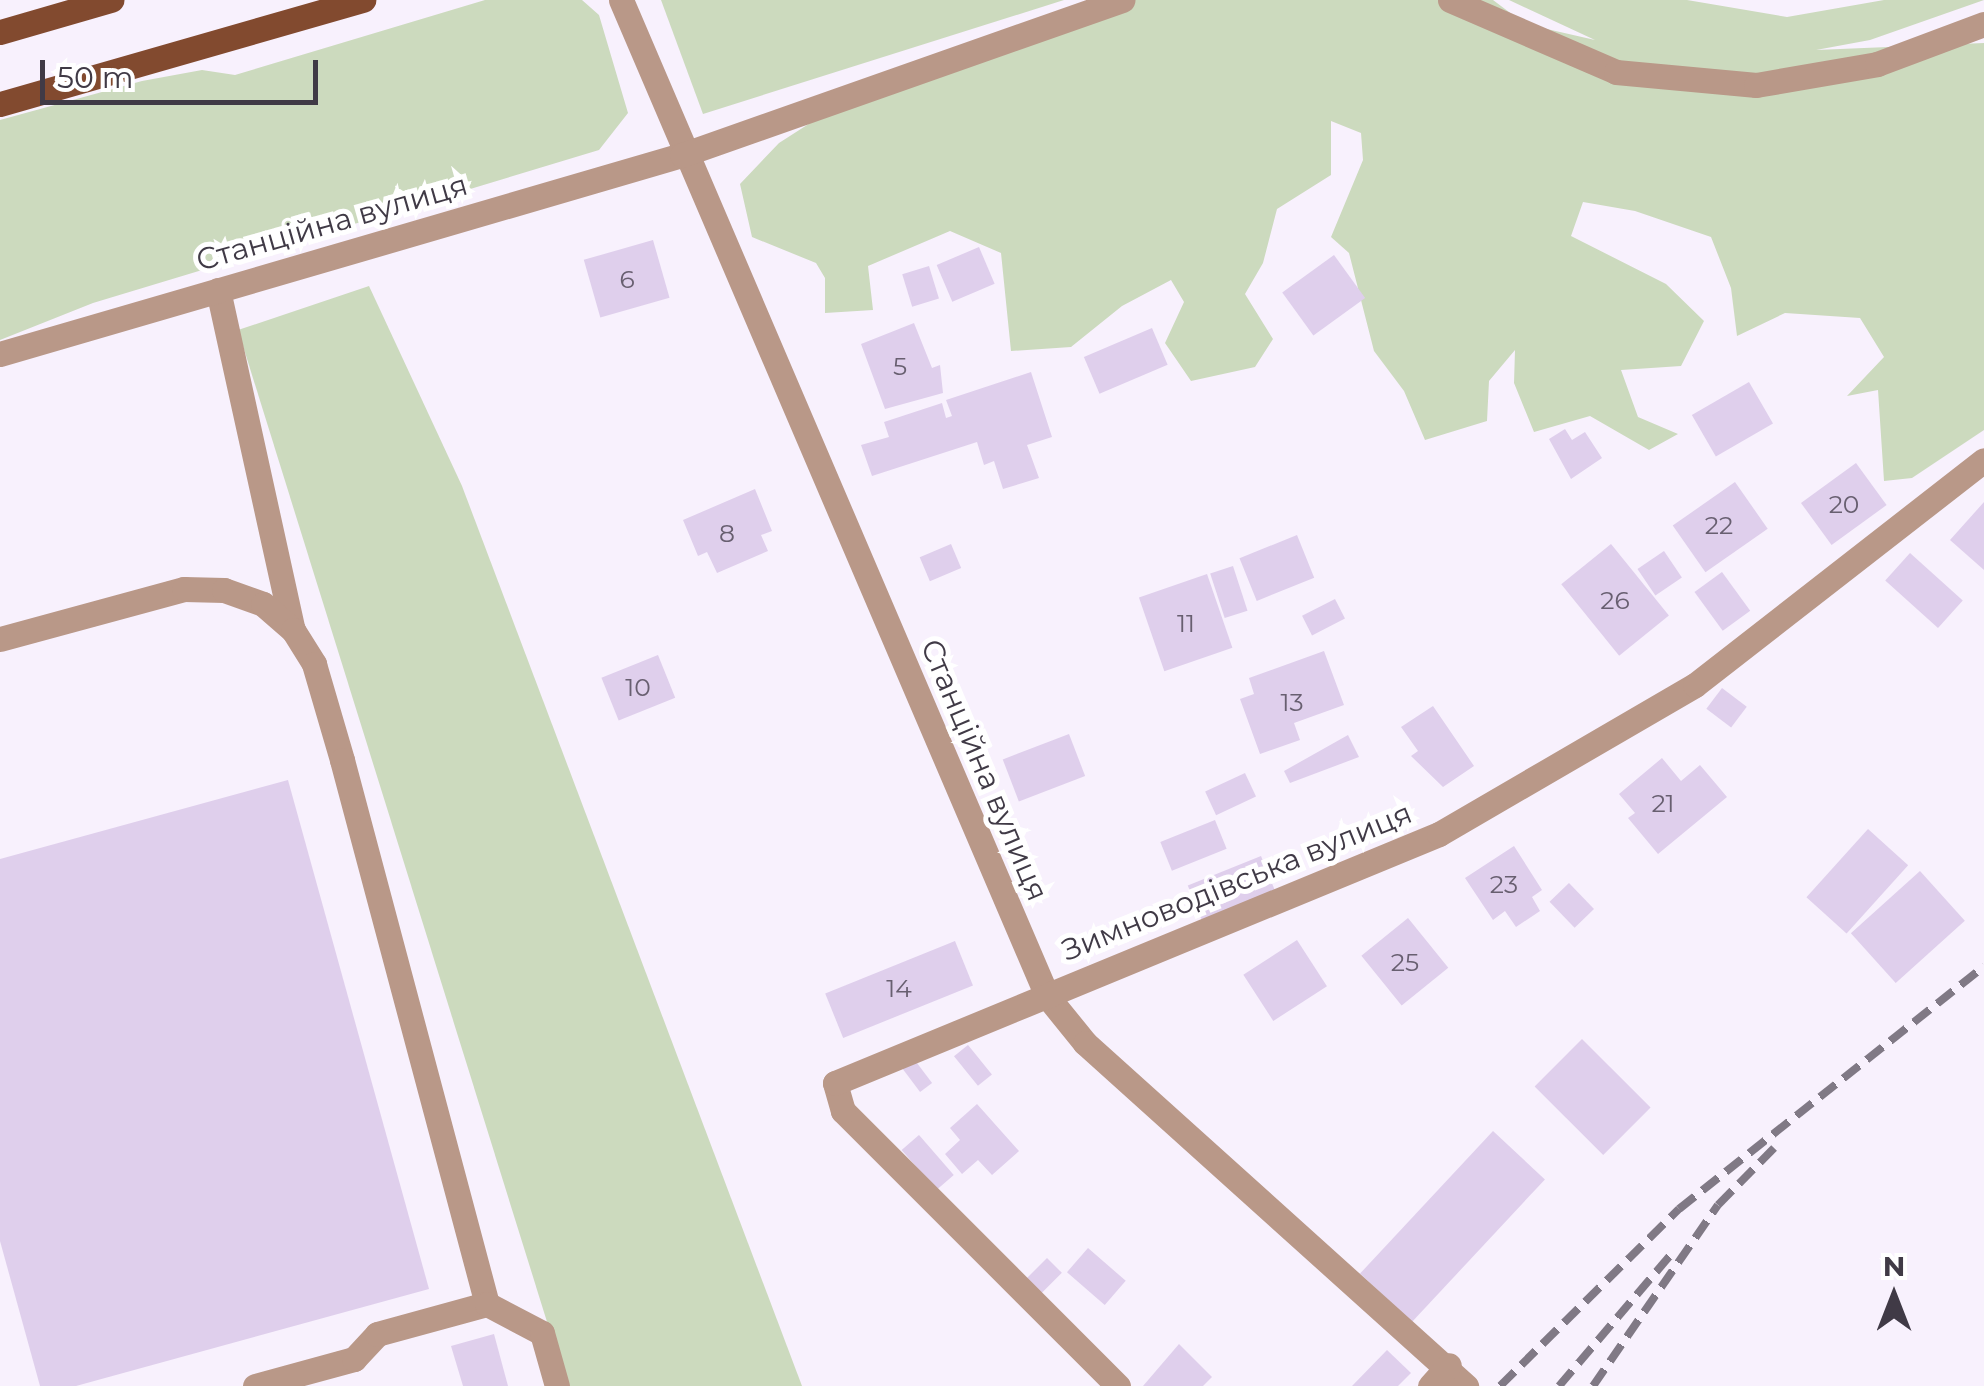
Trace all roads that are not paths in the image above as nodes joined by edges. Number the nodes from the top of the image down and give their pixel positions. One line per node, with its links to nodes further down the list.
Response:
1 (111, 0): 7 (main road)
2 (363, 0): 8 (main road)
3 (621, 0): 9 (street, Станційна вулиця)
4 (1123, 0): 9 (street, Станційна вулиця)
5 (1450, 0): 6 (street)
6 (1984, 24)
7 (0, 32)
8 (0, 104)
9 (682, 155): 10 (street, Станційна вулиця); 15 (street, Станційна вулиця)
10 (218, 290): 11 (street, Станційна вулиця); 13 (street)
11 (0, 354)
12 (1984, 460): 15 (street, Зимноводівська вулиця)
13 (294, 630): 14 (street); 16 (street)
14 (0, 639)
15 (1047, 996): 17 (street, Станційна вулиця); 20 (street, Зимноводівська вулиця)
16 (486, 1304): 18 (street); 19 (street)
17 (1449, 1366): 21 (street); 22 (street, Станційна вулиця)
18 (255, 1386)
19 (556, 1386)
20 (1118, 1386)
21 (1430, 1386)
22 (1466, 1386)

